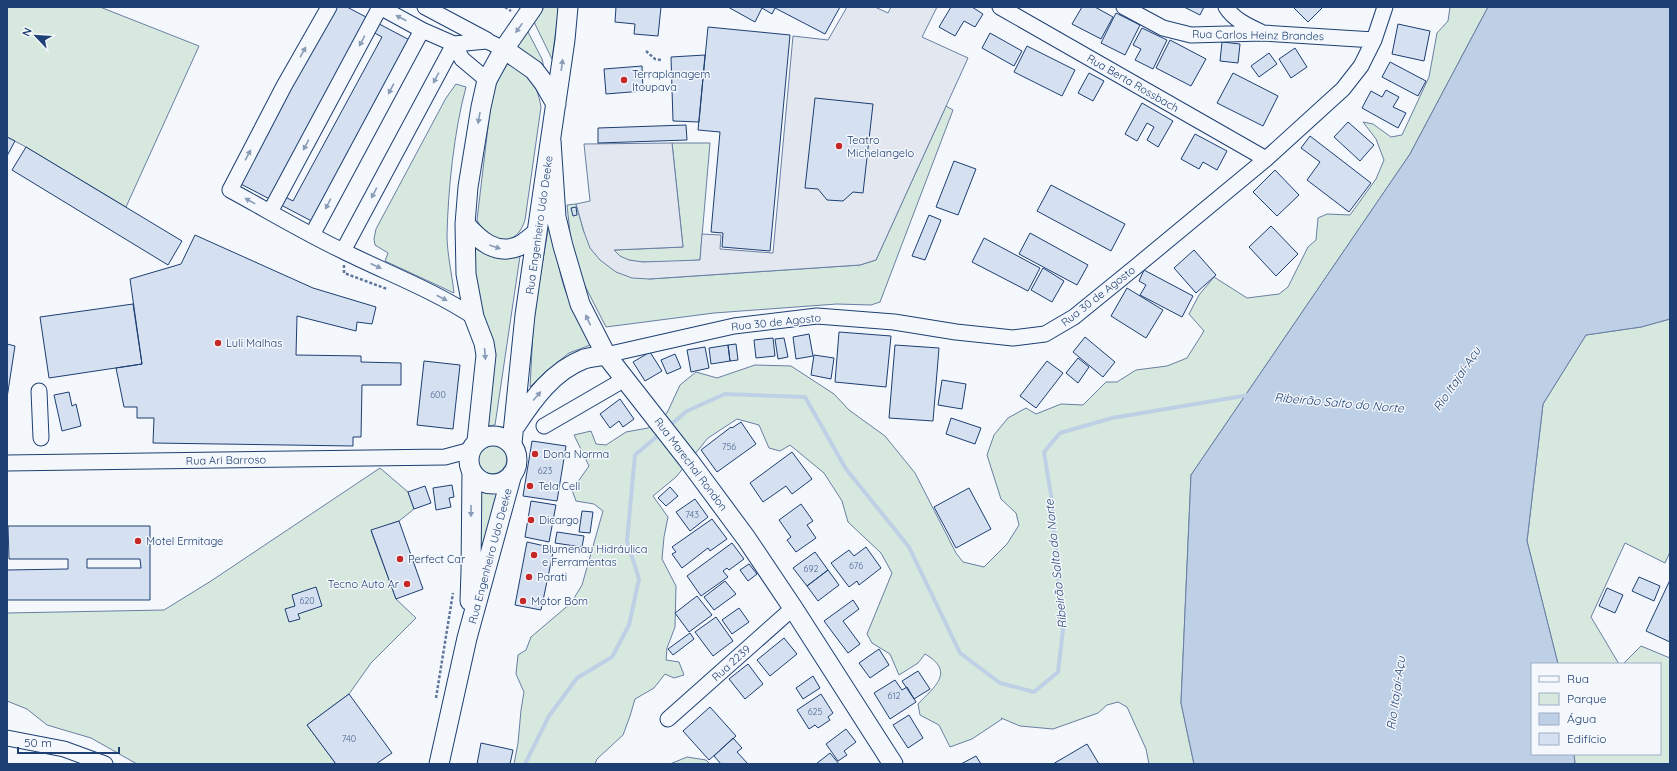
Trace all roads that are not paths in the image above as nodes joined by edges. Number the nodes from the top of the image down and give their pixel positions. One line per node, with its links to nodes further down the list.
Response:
1 (329, 7): 19 (street, one-way to 1)
2 (380, 7): 10 (street, one-way to 2); 19 (street, one-way to 19)
3 (425, 7): 14 (street)
4 (533, 7): 14 (main road, Rua Engenheiro Udo Deeke, one-way to 14)
5 (568, 7): 16 (main road, Rua Engenheiro Udo Deeke, one-way to 5)
6 (1000, 7): 18 (street, Rua Berta Rossbach)
7 (1124, 7): 11 (street, Rua Carlos Heinz Brandes)
8 (1226, 7): 11 (street)
9 (1386, 7): 12 (street, Rua 30 de Agosto)
10 (422, 30): 13 (street); 22 (street, one-way to 22)
11 (1263, 33): 12 (street, Rua Carlos Heinz Brandes)
12 (1374, 40): 18 (street, Rua 30 de Agosto)
13 (454, 44): 14 (street); 15 (street); 23 (street, one-way to 23)
14 (496, 45): 15 (main road, Rua Engenheiro Udo Deeke); 16 (main road)
15 (487, 80): 20 (main road, Rua Engenheiro Udo Deeke, one-way to 20)
16 (556, 104): 17 (main road, Rua Engenheiro Udo Deeke)
17 (551, 141): 21 (main road, Rua Engenheiro Udo Deeke); 25 (main road, Rua Marechal Rondon, one-way to 17)
18 (1266, 159): 25 (street, Rua 30 de Agosto)
19 (270, 212): 22 (street)
20 (465, 224): 21 (main road, one-way to 21); 24 (main road, Rua Engenheiro Udo Deeke)
21 (537, 233): 29 (main road, Rua Engenheiro Udo Deeke)
22 (312, 234): 23 (street)
23 (343, 251): 24 (street, one-way to 24)
24 (474, 317): 31 (main road, Rua Engenheiro Udo Deeke, one-way to 31)
25 (606, 355): 26 (main road, Rua Marechal Rondon); 29 (main road, one-way to 25)
26 (625, 379): 28 (street); 34 (main road, Rua Marechal Rondon)
27 (39, 391): 30 (street)
28 (544, 426)
29 (513, 436): 31 (main road); 33 (main road)
30 (41, 438)
31 (472, 457): 32 (street, Rua Ari Barroso); 33 (main road); 35 (main road, Rua Engenheiro Udo Deeke, one-way to 35)
32 (7, 463)
33 (512, 474): 35 (main road, Rua Engenheiro Udo Deeke)
34 (793, 608): 36 (street, Rua 2239); 40 (main road, Rua Marechal Rondon)
35 (467, 638): 39 (main road, Rua Engenheiro Udo Deeke)
36 (668, 719)
37 (7, 738): 38 (street)
38 (105, 764)
39 (439, 764)
40 (893, 764)

